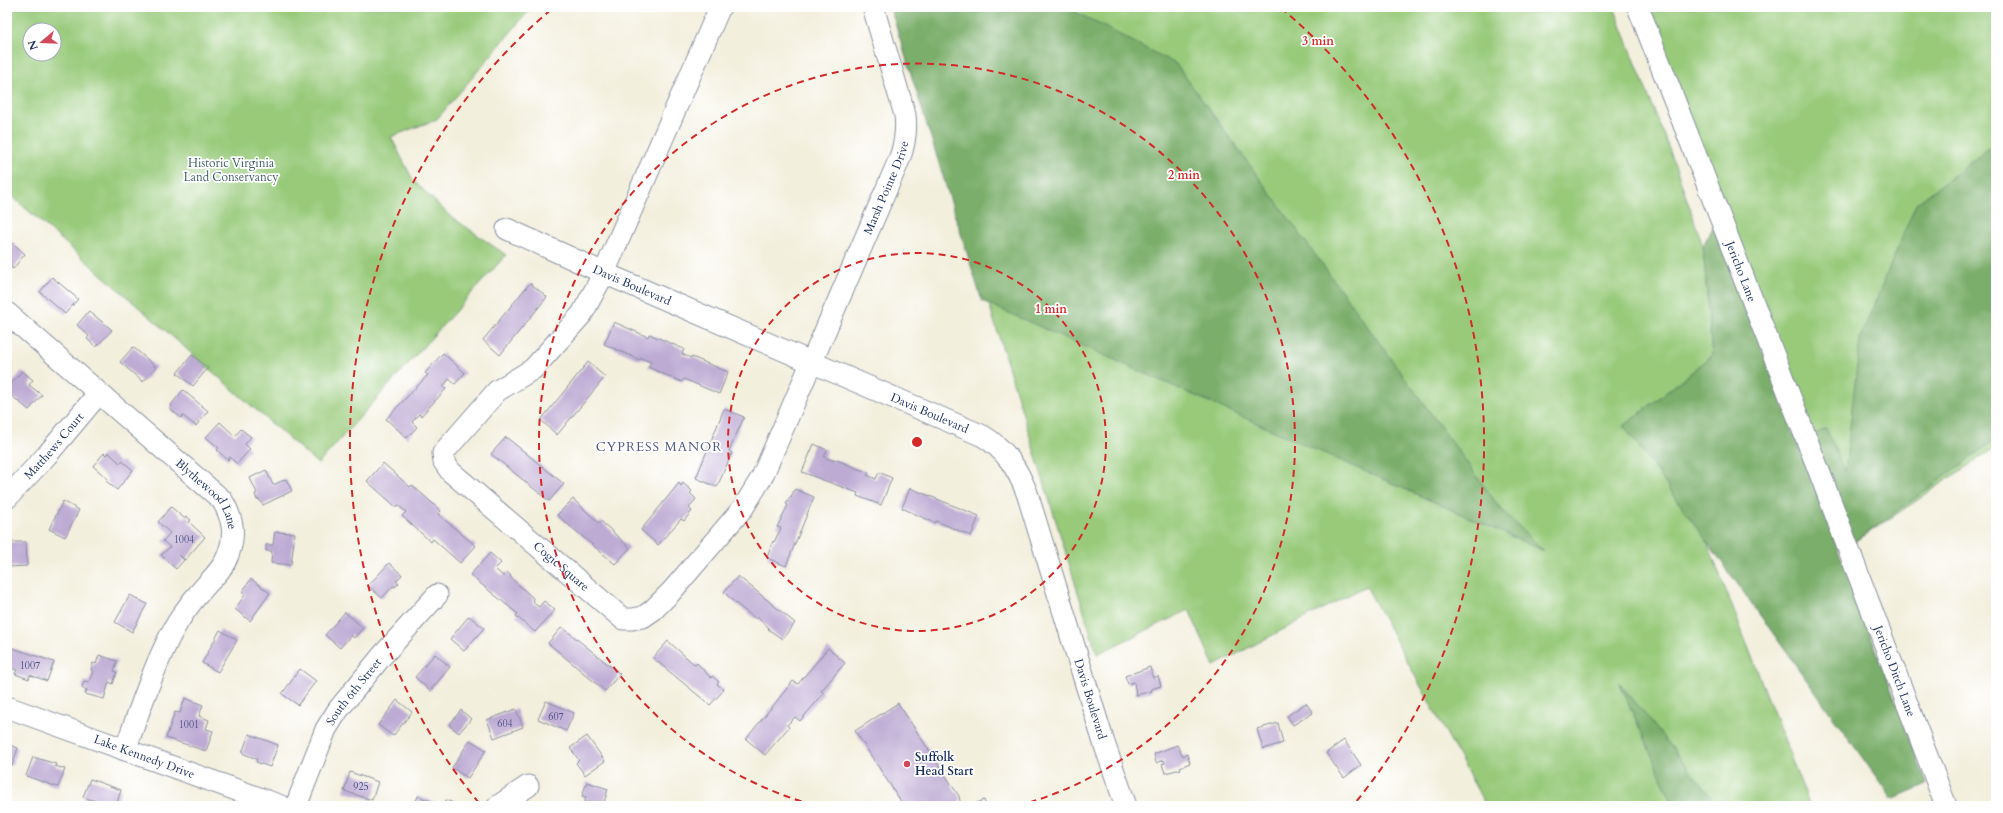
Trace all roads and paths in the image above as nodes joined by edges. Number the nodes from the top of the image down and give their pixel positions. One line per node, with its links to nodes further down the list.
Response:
1 (720, 7): 5 (street)
2 (873, 7): 7 (street, Marsh Pointe Drive)
3 (1638, 7): 10 (street, Jericho Lane)
4 (507, 229): 5 (street, Davis Boulevard)
5 (604, 273): 7 (street, Davis Boulevard); 7 (street, Cogic Square)
6 (7, 313): 8 (street, Blythewood Lane)
7 (812, 362): 18 (street, Davis Boulevard)
8 (99, 393): 9 (street, Matthews Court); 13 (street, Blythewood Lane)
9 (7, 498)
10 (1843, 536): 19 (street, Jericho Ditch Lane)
11 (437, 595): 16 (street, South 6th Street)
12 (7, 707): 13 (street, Lake Kennedy Drive)
13 (125, 750): 15 (street, Lake Kennedy Drive)
14 (528, 786): 17 (street)
15 (281, 806)
16 (296, 806)
17 (498, 806)
18 (1126, 806)
19 (1946, 806)

